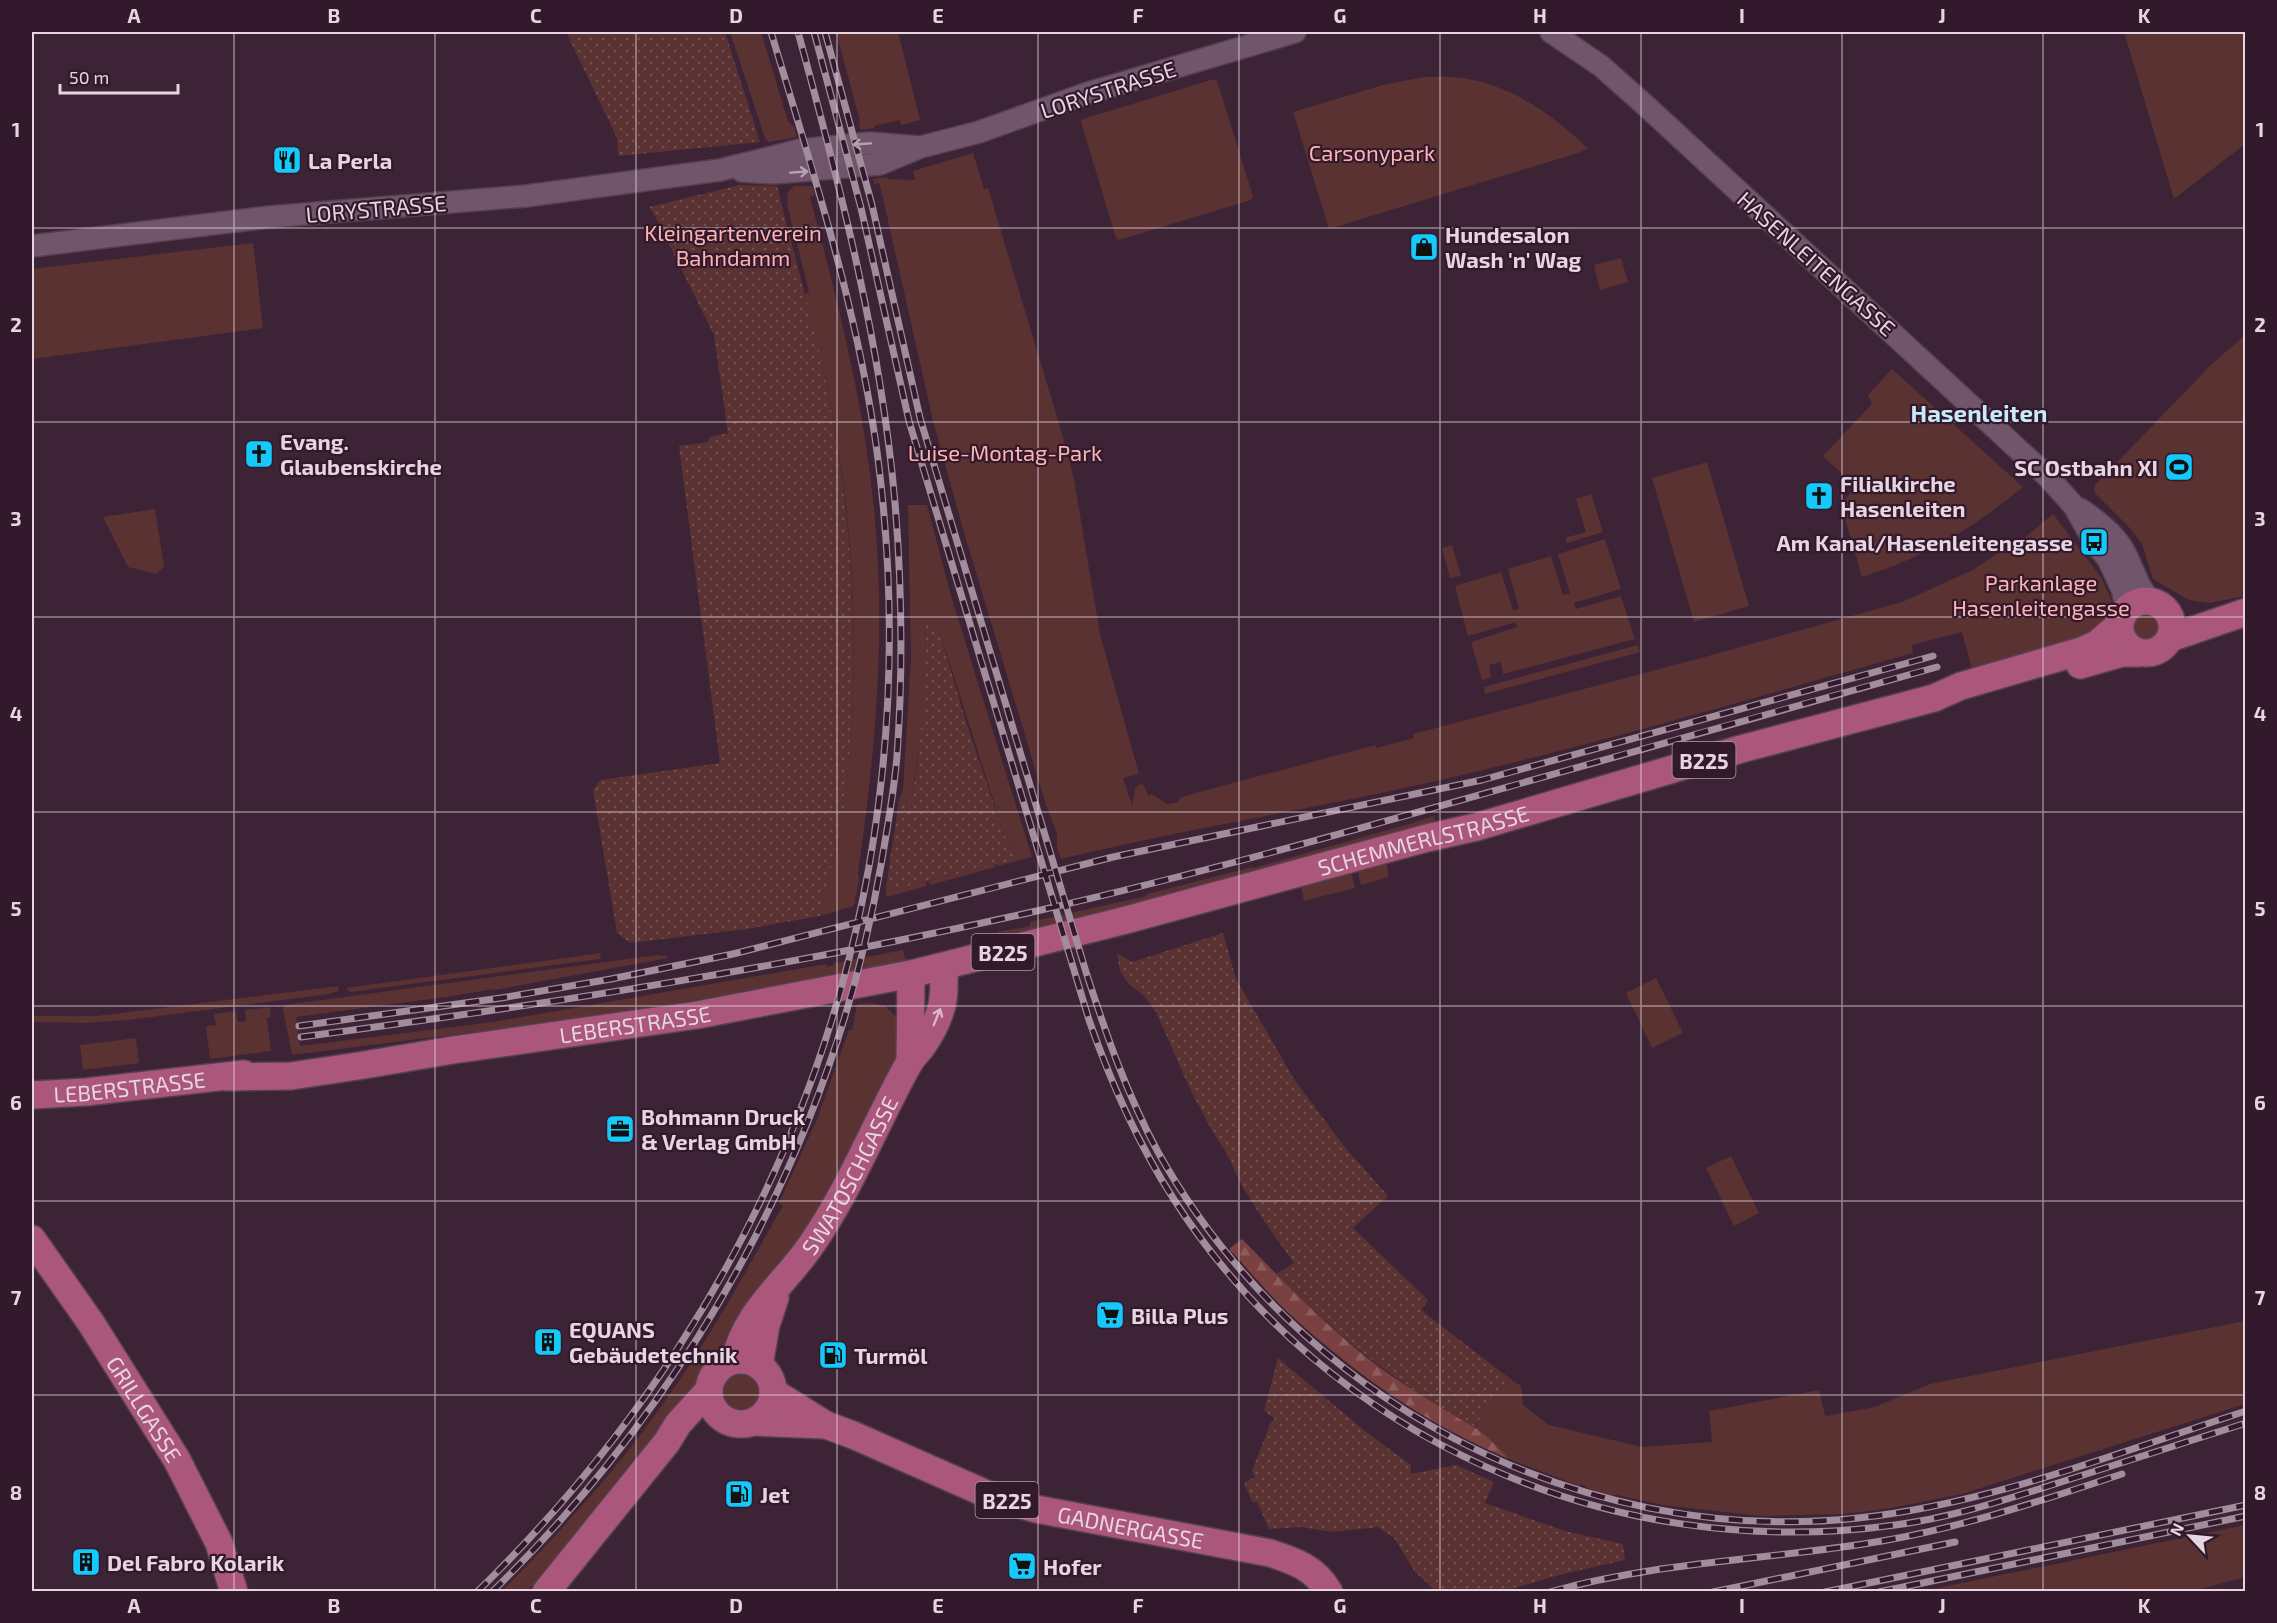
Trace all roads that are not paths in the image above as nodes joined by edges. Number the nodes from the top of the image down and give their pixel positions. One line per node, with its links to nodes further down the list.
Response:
1 (1294, 32): 3 (street, LORYSTRASSE)
2 (1551, 32): 5 (street, HASENLEITENGASSE)
3 (32, 246)
4 (2246, 611): 5 (main road, B225)
5 (2147, 618): 6 (main road); 6 (main road, B225); 7 (main road, SCHEMMERLSTRASSE / B225)
6 (2138, 652): 7 (main road, SCHEMMERLSTRASSE / B225)
7 (1934, 698): 8 (main road, SCHEMMERLSTRASSE / B225)
8 (944, 967): 9 (main road, SCHEMMERLSTRASSE / B225); 10 (main road, SWATOSCHGASSE / B225, one-way to 8)
9 (911, 975): 10 (main road, SWATOSCHGASSE / B225); 11 (main road, LEBERSTRASSE)
10 (910, 1060): 13 (main road, SWATOSCHGASSE / B225)
11 (34, 1096)
12 (32, 1239): 20 (main road, GRILLGASSE)
13 (747, 1363): 14 (main road); 15 (main road)
14 (709, 1390): 16 (main road); 19 (main road)
15 (773, 1392): 17 (main road); 18 (main road, GADNERGASSE / B225)
16 (722, 1418): 17 (main road, B225); 19 (main road)
17 (753, 1422): 18 (main road, GADNERGASSE / B225)
18 (826, 1425): 22 (main road, GADNERGASSE / B225)
19 (667, 1442): 21 (main road)
20 (234, 1592)
21 (546, 1592)
22 (1329, 1592)

